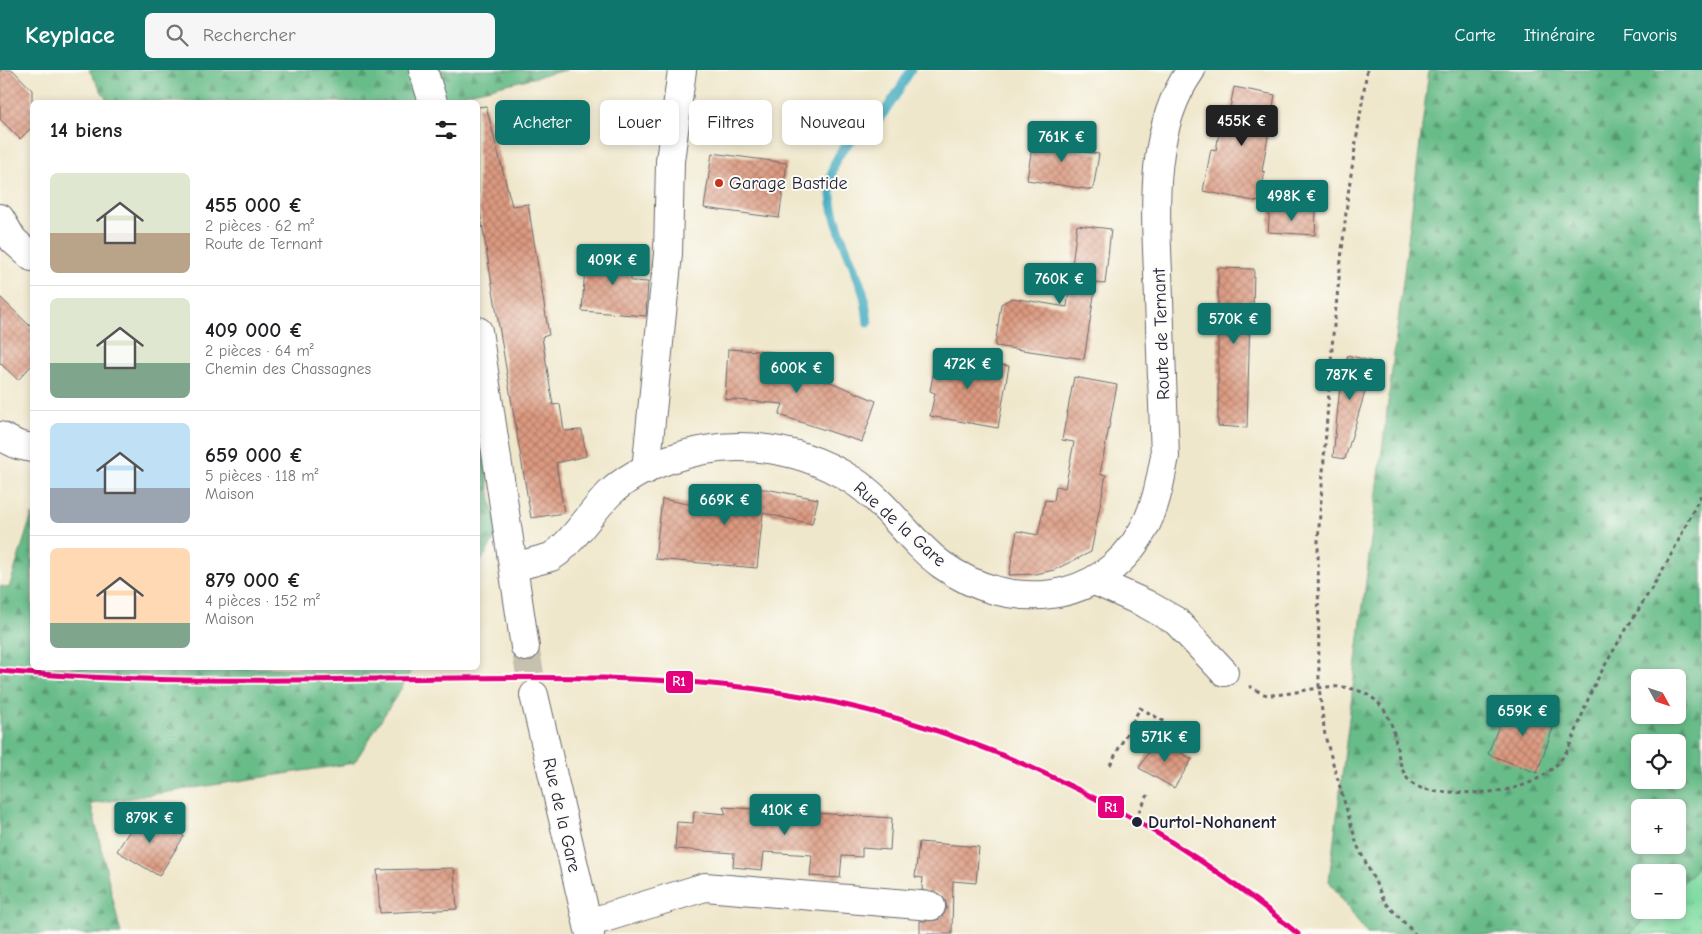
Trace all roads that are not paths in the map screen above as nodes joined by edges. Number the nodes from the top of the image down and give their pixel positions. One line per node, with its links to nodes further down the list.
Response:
1 (423, 70): 4 (street)
2 (682, 70): 10 (street)
3 (1191, 70): 12 (street, Route de Ternant)
4 (432, 100)
5 (0, 218): 6 (street)
6 (30, 255)
7 (480, 344): 11 (street)
8 (0, 436): 9 (street)
9 (30, 448)
10 (646, 470): 11 (street, Rue de la Gare); 12 (street, Rue de la Gare)
11 (514, 568): 13 (street)
12 (1095, 581): 14 (street)
13 (525, 647)
14 (1224, 672)
15 (534, 695): 17 (street, Rue de la Gare)
16 (931, 906): 17 (street)
17 (589, 928)

